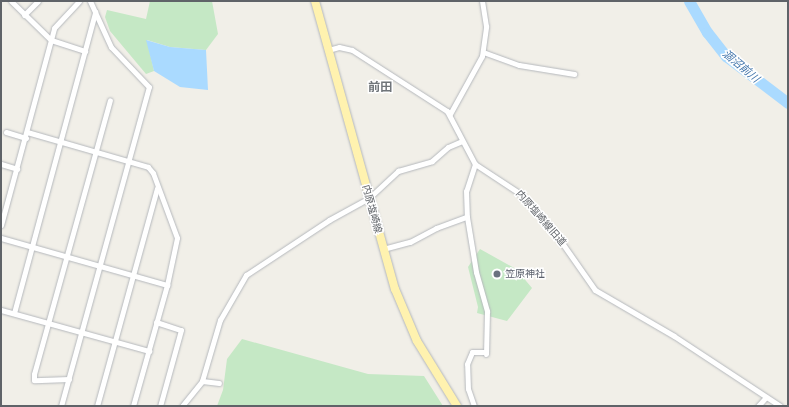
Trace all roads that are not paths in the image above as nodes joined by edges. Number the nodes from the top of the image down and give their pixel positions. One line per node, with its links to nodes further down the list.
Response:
1 (11, 1): 8 (street)
2 (38, 1): 8 (street)
3 (79, 1): 9 (street)
4 (90, 1): 7 (street)
5 (315, 1): 10 (main road, 内原塩崎線)
6 (482, 1): 12 (street)
7 (95, 12): 11 (street); 21 (street)
8 (24, 15): 9 (street)
9 (51, 40): 11 (street); 17 (street)
10 (328, 50): 15 (street); 26 (main road, 内原塩崎線)
11 (85, 51): 19 (street)
12 (483, 52): 13 (street); 15 (street)
13 (574, 74)
14 (110, 100): 20 (street)
15 (450, 114): 18 (street, 内原塩崎線旧道)
16 (6, 132): 17 (street)
17 (26, 135): 19 (street); 24 (street)
18 (462, 141): 23 (street, 内原塩崎線旧道); 26 (street)
19 (61, 142): 20 (street); 30 (street)
20 (94, 152): 21 (street); 32 (street)
21 (128, 160): 25 (street); 33 (street)
22 (1, 164): 24 (street)
23 (475, 164): 27 (street); 46 (street, 内原塩崎線旧道)
24 (17, 169): 28 (street)
25 (158, 187): 34 (street); 35 (street)
26 (369, 198): 31 (main road, 内原塩崎線); 44 (street)
27 (467, 217): 31 (street); 53 (street)
28 (1, 225)
29 (1, 238): 30 (street)
30 (32, 247): 32 (street); 37 (street)
31 (383, 249): 52 (main road, 内原塩崎線)
32 (65, 256): 33 (street); 39 (street)
33 (99, 266): 34 (street); 40 (street)
34 (133, 275): 35 (street); 41 (street)
35 (167, 285): 38 (street)
36 (1, 310): 37 (street)
37 (14, 313): 39 (street)
38 (156, 322): 42 (street); 50 (street)
39 (48, 323): 40 (street); 43 (street)
40 (81, 332): 41 (street); 43 (street)
41 (115, 342): 42 (street); 48 (street)
42 (149, 351): 49 (street)
43 (68, 379): 47 (street)
44 (202, 381): 45 (street); 51 (street)
45 (219, 383)
46 (766, 397): 54 (street); 55 (street, 内原塩崎線旧道)
47 (61, 406)
48 (97, 406)
49 (134, 406)
50 (160, 406)
51 (182, 406)
52 (457, 406)
53 (474, 406)
54 (758, 406)
55 (780, 406)

